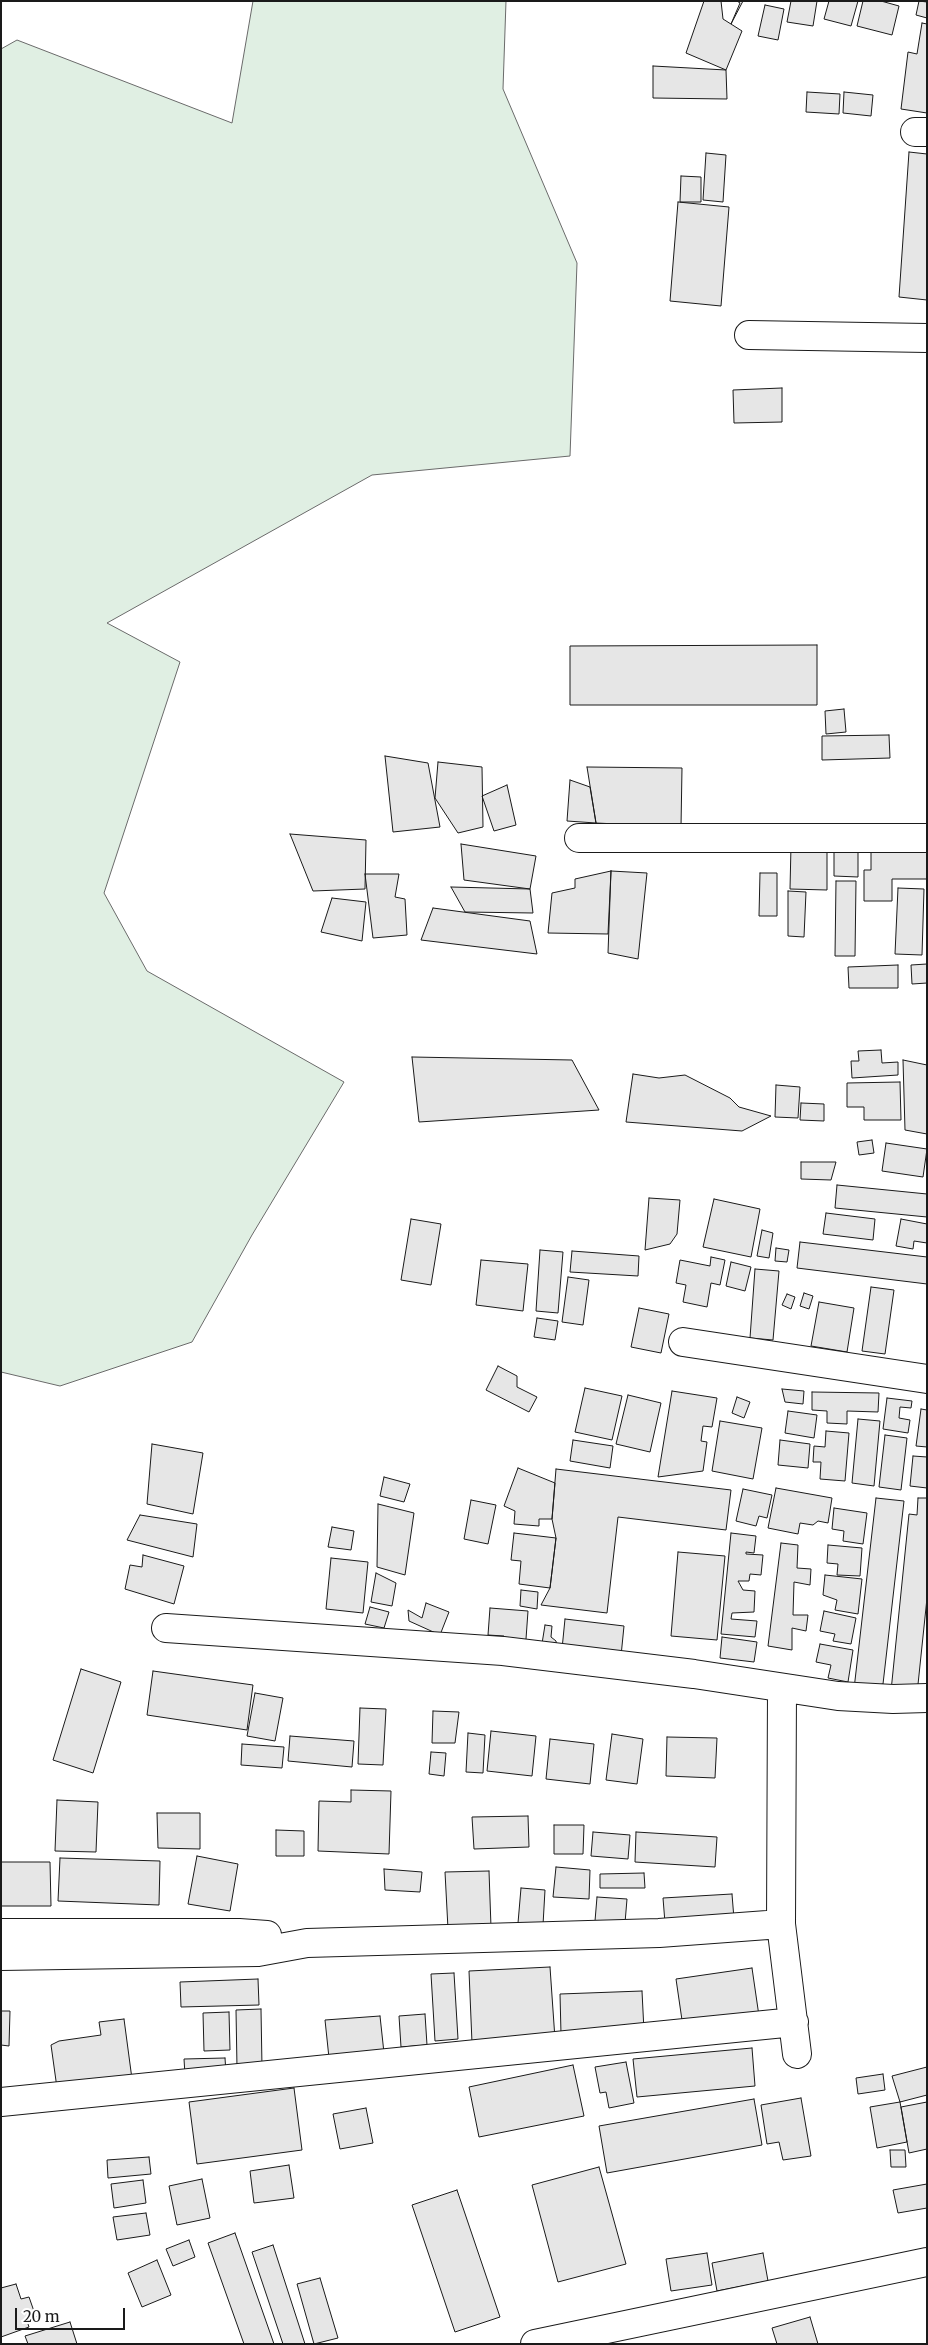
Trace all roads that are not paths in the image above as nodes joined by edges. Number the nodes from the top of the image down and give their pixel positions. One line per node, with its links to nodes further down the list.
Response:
1 (749, 335): 2 (street)
2 (927, 338)
3 (579, 838): 4 (street)
4 (927, 838)
5 (684, 1342): 6 (street)
6 (927, 1379)
7 (166, 1628): 8 (street)
8 (782, 1689): 9 (street); 10 (street)
9 (927, 1698)
10 (781, 1924): 12 (street); 14 (street)
11 (1, 1933): 12 (street)
12 (307, 1943): 13 (street)
13 (1, 1956)
14 (794, 2022): 15 (street); 16 (street)
15 (797, 2054)
16 (1, 2102)
17 (927, 2262): 18 (street)
18 (535, 2344)

